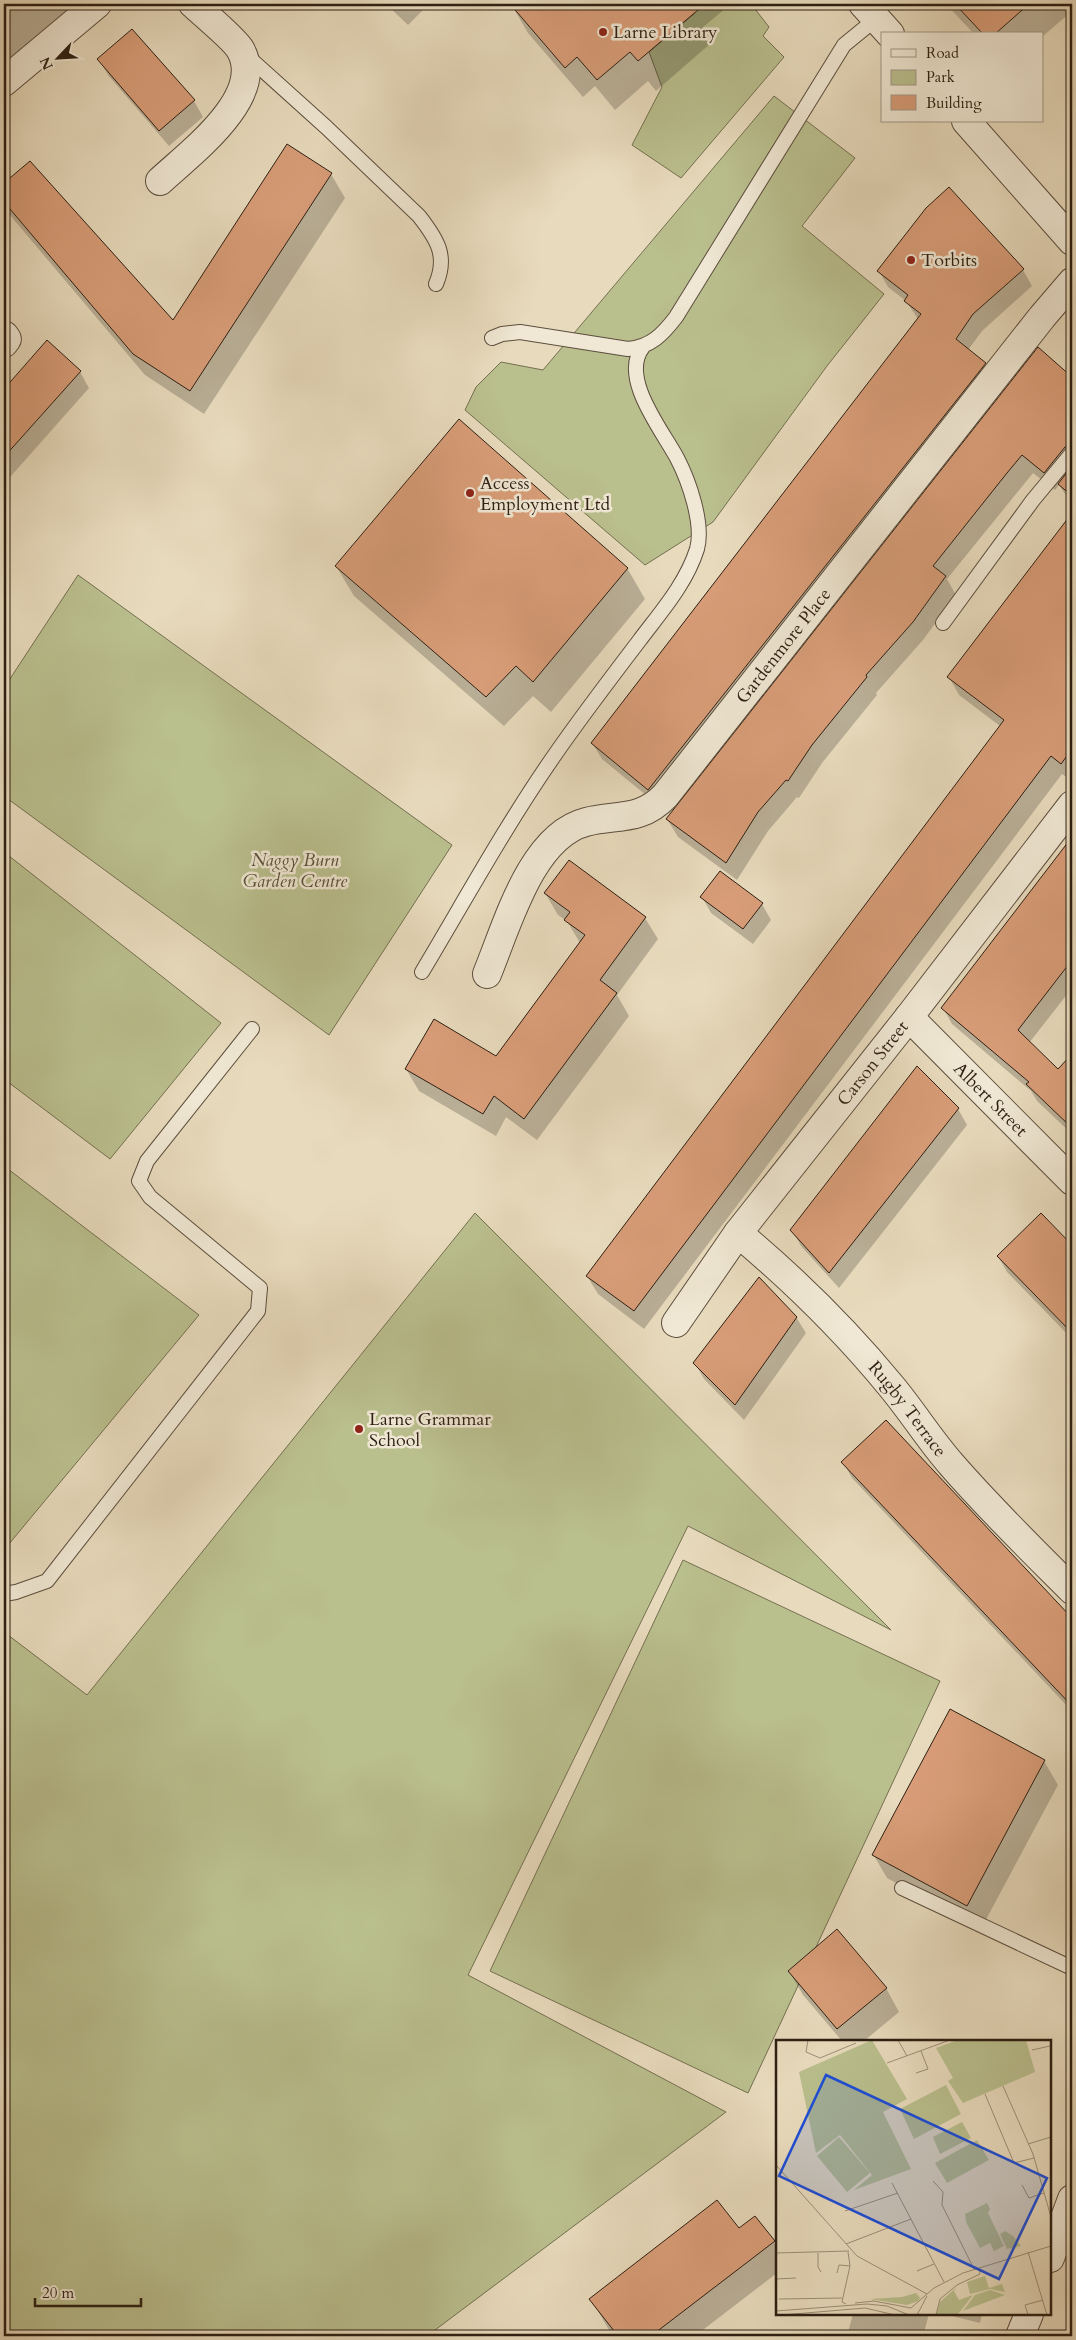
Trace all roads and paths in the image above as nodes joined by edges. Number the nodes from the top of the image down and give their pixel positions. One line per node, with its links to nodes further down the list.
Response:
1 (97, 4): 5 (street)
2 (193, 4): 4 (street)
3 (876, 19): 14 (lane)
4 (240, 49): 7 (street); 10 (lane)
5 (4, 82)
6 (967, 122): 8 (street)
7 (160, 181)
8 (1068, 228)
9 (1072, 282): 19 (street, Gardenmore Place)
10 (436, 284)
11 (4, 335): 13 (street)
12 (492, 338): 14 (lane)
13 (4, 343)
14 (643, 346): 18 (lane)
15 (1072, 453): 16 (lane)
16 (944, 623)
17 (1072, 805): 20 (street, Carson Street)
18 (422, 972)
19 (487, 974)
20 (909, 1017): 22 (street, Albert Street); 23 (street, Carson Street)
21 (252, 1029): 26 (lane)
22 (1072, 1181)
23 (738, 1233): 24 (street, Carson Street); 25 (street, Rugby Terrace)
24 (676, 1323)
25 (1072, 1590)
26 (4, 1594)
27 (902, 1888): 28 (lane)
28 (1072, 1968)
29 (1072, 2199): 30 (street)
30 (1051, 2255)
31 (1029, 2315): 32 (street)
32 (1020, 2336)

